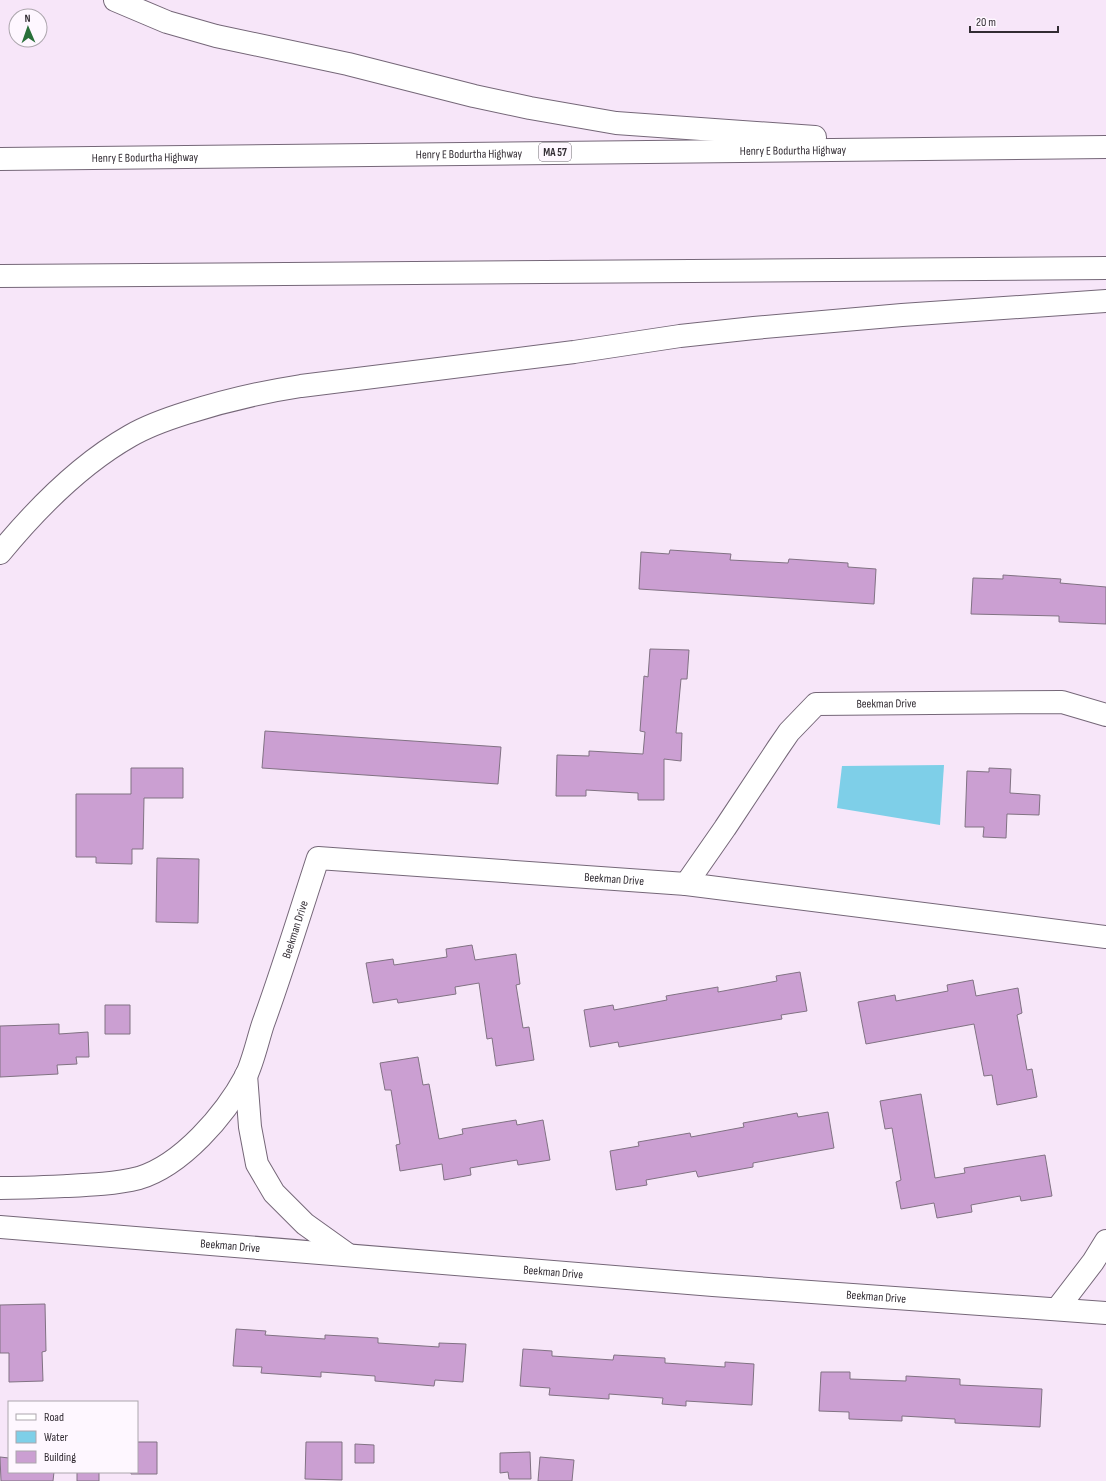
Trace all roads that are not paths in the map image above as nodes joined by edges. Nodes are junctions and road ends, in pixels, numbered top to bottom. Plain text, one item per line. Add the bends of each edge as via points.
1 (116, 0) edge
2 (1106, 147) edge
3 (1026, 148) junction
4 (2, 159) edge
5 (1106, 268) edge
6 (3, 276) edge
7 (1106, 301) edge
8 (0, 553) edge
9 (1106, 715) edge
10 (686, 884) junction
11 (1106, 937) edge
12 (246, 1075) junction
13 (0, 1188) edge
14 (0, 1227) edge
15 (1106, 1241) edge
16 (347, 1254) junction
17 (1057, 1309) junction
18 (1106, 1313) edge

1 - 3 main road via 167,22 216,36 348,64 474,96 588,119 903,143
2 - 3 main road, Henry E Bodurtha Highway / MA 57
3 - 4 main road, Henry E Bodurtha Highway / MA 57
5 - 6 main road
7 - 8 main road via 910,314 680,336 260,393 166,419 110,447 53,494
9 - 10 main road, Beekman Drive via 1062,702 816,704 789,732
10 - 11 main road, Beekman Drive
10 - 12 main road, Beekman Drive via 318,858
12 - 13 main road, Beekman Drive via 206,1132 176,1158 149,1174 118,1182
12 - 16 main road via 250,1128 257,1164 274,1193 305,1224
14 - 16 main road, Beekman Drive
15 - 17 main road
16 - 17 main road, Beekman Drive via 713,1285
17 - 18 main road, Beekman Drive

